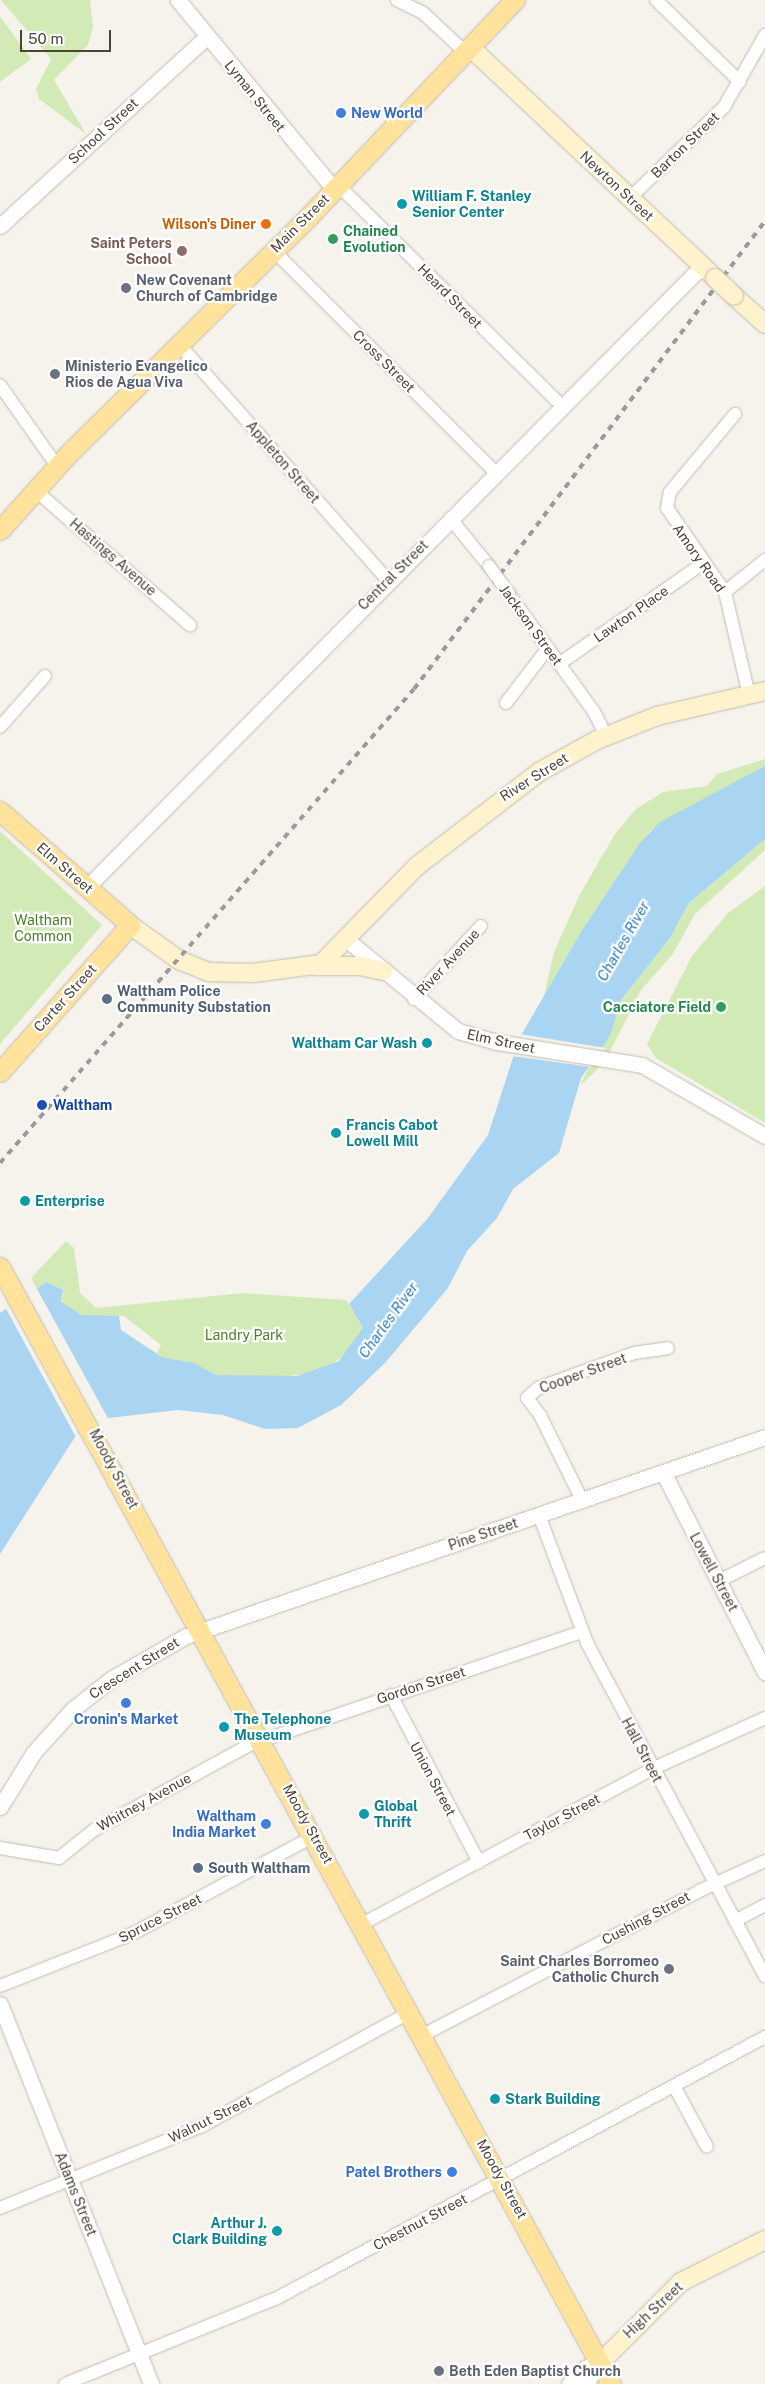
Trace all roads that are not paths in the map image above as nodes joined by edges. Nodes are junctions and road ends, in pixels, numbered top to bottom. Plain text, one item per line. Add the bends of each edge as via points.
1 (396, 0) edge
2 (514, 0) edge
3 (656, 0) edge
4 (183, 2) edge
5 (765, 35) edge
6 (207, 36) junction
7 (467, 50) junction
8 (740, 82) junction
9 (336, 187) junction
10 (630, 198) junction
11 (0, 226) edge
12 (273, 250) junction
13 (702, 266) junction
14 (765, 324) edge
15 (178, 343) junction
16 (0, 387) edge
17 (562, 406) junction
18 (736, 414) dead end
19 (56, 466) junction
20 (495, 472) junction
21 (36, 490) junction
22 (450, 518) junction
23 (0, 530) edge
24 (765, 560) edge
25 (703, 563) junction
26 (388, 580) junction
27 (725, 592) junction
28 (190, 625) dead end
29 (548, 648) junction
30 (559, 664) junction
31 (45, 676) dead end
32 (757, 693) edge
33 (506, 703) dead end
34 (0, 726) edge
35 (606, 736) junction
36 (0, 811) edge
37 (87, 887) junction
38 (130, 925) junction
39 (481, 926) dead end
40 (347, 940) junction
41 (311, 966) junction
42 (383, 971) junction
43 (414, 999) junction
44 (0, 1072) edge
45 (765, 1136) edge
46 (0, 1267) edge
47 (668, 1348) dead end
48 (765, 1437) edge
49 (663, 1472) junction
50 (582, 1500) junction
51 (539, 1514) junction
52 (765, 1558) edge
53 (719, 1581) junction
54 (201, 1630) junction
55 (581, 1632) junction
56 (765, 1672) edge
57 (391, 1695) junction
58 (765, 1718) edge
59 (262, 1740) junction
60 (652, 1769) junction
61 (0, 1807) edge
62 (314, 1836) junction
63 (0, 1848) edge
64 (765, 1861) edge
65 (479, 1862) junction
66 (714, 1884) junction
67 (765, 1906) edge
68 (734, 1921) junction
69 (362, 1924) junction
70 (765, 1976) edge
71 (0, 1986) edge
72 (0, 2004) edge
73 (410, 2012) junction
74 (423, 2035) junction
75 (765, 2037) edge
76 (674, 2086) junction
77 (707, 2146) dead end
78 (502, 2179) junction
79 (70, 2180) junction
80 (0, 2208) edge
81 (765, 2240) edge
82 (139, 2354) junction
83 (601, 2362) junction
84 (65, 2384) edge
85 (151, 2384) edge
86 (569, 2384) edge
87 (585, 2384) edge
88 (611, 2384) edge

1 - 7 street via 422,12
2 - 7 main road, Main Street
3 - 8 street
4 - 6 street, Lyman Street
5 - 8 street, Barton Street
6 - 9 street, Lyman Street
6 - 11 street, School Street
7 - 9 main road, Main Street
7 - 10 main road, Newton Street
8 - 10 street, Barton Street via 704,130
9 - 12 main road, Main Street
9 - 17 street, Heard Street
10 - 13 main road, Newton Street
12 - 15 main road, Main Street
12 - 20 street, Cross Street
13 - 14 main road, Newton Street, bridge
13 - 17 street, Central Street
15 - 19 main road, Main Street
15 - 26 street, Appleton Street
16 - 19 street
17 - 20 street, Central Street
18 - 25 street, Amory Road via 670,492 667,503 676,527
19 - 21 main road, Main Street
20 - 22 street, Central Street
21 - 23 main road, Main Street
21 - 28 street, Hastings Avenue
22 - 26 street, Central Street
22 - 29 street, Jackson Street, bridge
24 - 27 street
25 - 27 street, Amory Road
25 - 30 street, Lawton Place
26 - 37 street, Central Street
27 - 32 street, Amory Road
29 - 30 street, Jackson Street
29 - 33 street
30 - 35 street, Jackson Street
31 - 34 street
32 - 35 main road, River Street via 678,709
35 - 40 main road, River Street via 530,777 478,814 396,885
36 - 37 main road, Elm Street
37 - 38 main road, Elm Street
38 - 41 main road, Elm Street via 194,967 260,973
38 - 44 main road, Carter Street
39 - 43 street, River Avenue
40 - 41 main road, Elm Street via 327,960
40 - 42 street, Elm Street
41 - 42 main road via 360,966
42 - 43 street, Elm Street
43 - 45 street, Elm Street via 453,1029 497,1042 626,1062 658,1072
46 - 54 main road, Moody Street via 20,1296
47 - 50 street, Cooper Street via 625,1357 542,1386 527,1398 540,1415
48 - 49 street, Pine Street
49 - 50 street, Pine Street
49 - 53 street, Lowell Street
50 - 51 street, Pine Street
51 - 54 street, Pine Street
51 - 55 street, Hall Street
52 - 53 street
53 - 56 street, Lowell Street
54 - 59 main road, Moody Street
54 - 61 street, Crescent Street via 126,1670 73,1709 28,1759
55 - 57 street, Gordon Street
55 - 60 street, Hall Street
57 - 59 street, Gordon Street
57 - 65 street, Union Street
58 - 60 street, Taylor Street
59 - 62 main road, Moody Street
59 - 63 street, Whitney Avenue via 89,1833 59,1858
60 - 65 street, Taylor Street
60 - 66 street, Hall Street
62 - 69 main road, Moody Street
62 - 71 street, Spruce Street via 132,1934
64 - 66 street, Cushing Street
65 - 69 street, Taylor Street
66 - 68 street, Hall Street
66 - 74 street, Cushing Street
67 - 68 street
68 - 70 street, Hall Street
69 - 73 main road, Moody Street
72 - 79 street, Adams Street
73 - 74 main road, Moody Street
73 - 79 street, Walnut Street via 202,2126
74 - 78 main road, Moody Street
75 - 76 street, Chestnut Street
76 - 77 street
76 - 78 street, Chestnut Street
78 - 82 street, Chestnut Street via 269,2302
78 - 83 main road, Moody Street
79 - 80 street, Walnut Street
79 - 82 street, Adams Street
81 - 83 main road, High Street via 680,2282
82 - 84 street, Chestnut Street
82 - 85 street, Adams Street
83 - 86 street via 585,2368
83 - 87 street
83 - 88 main road, Moody Street

